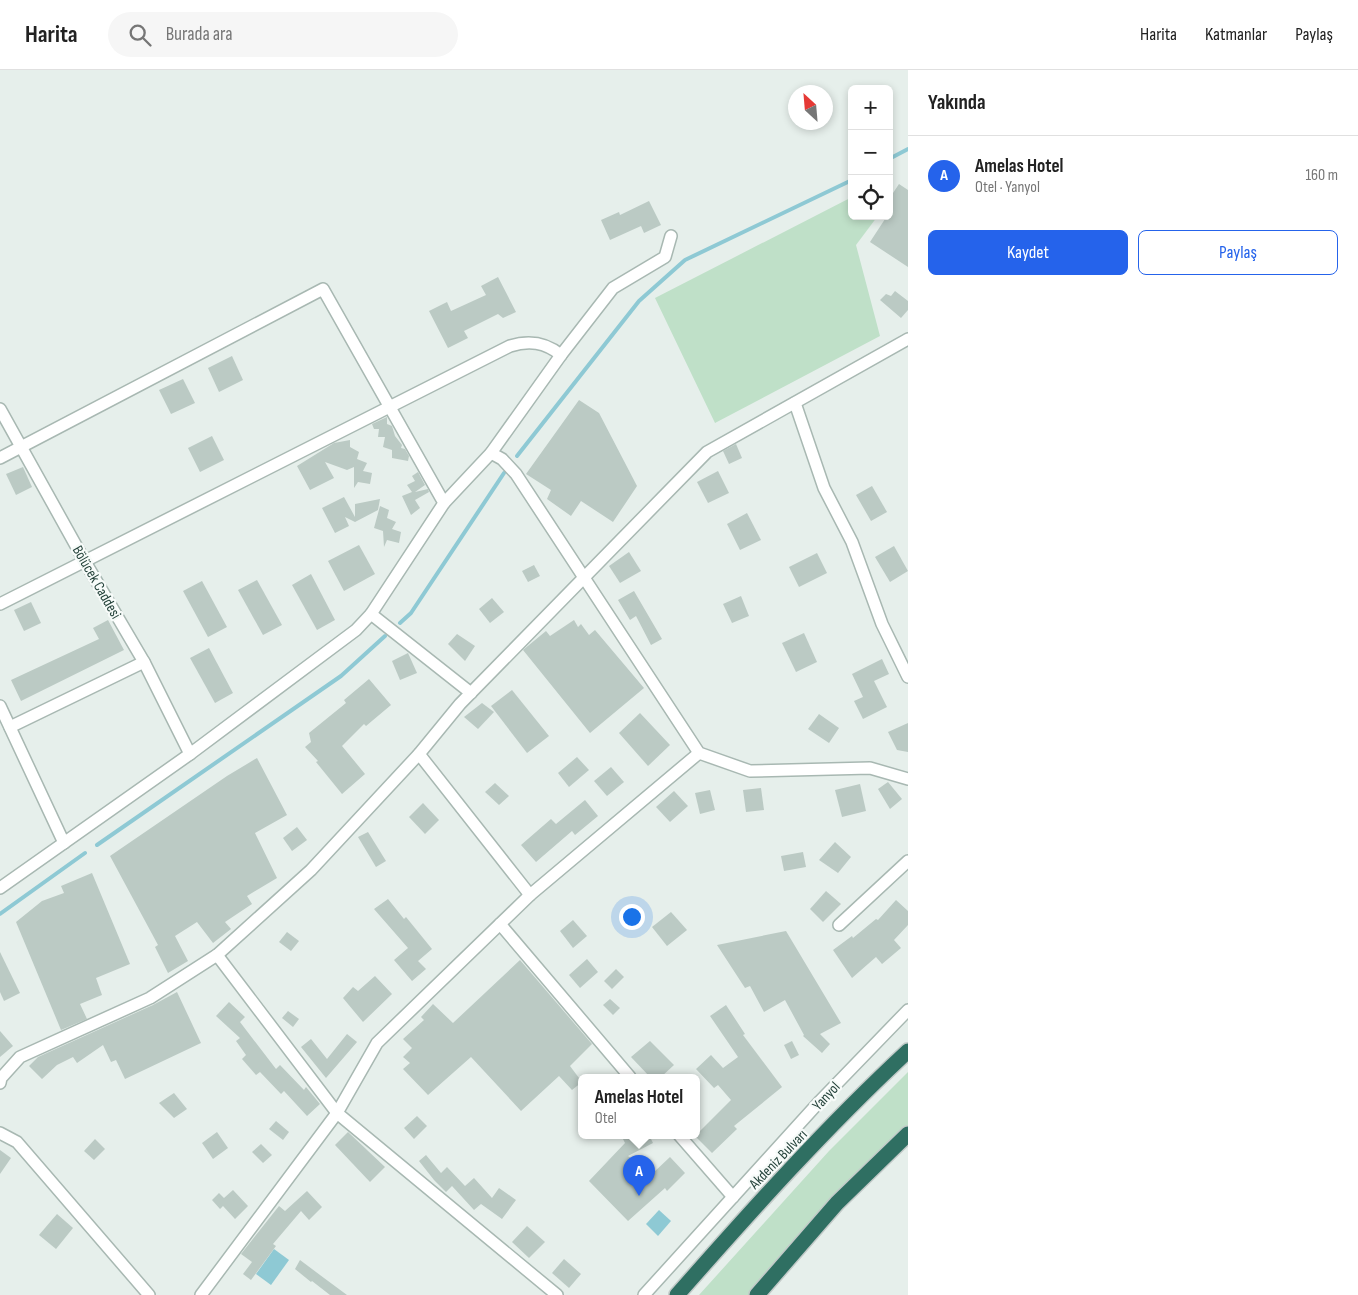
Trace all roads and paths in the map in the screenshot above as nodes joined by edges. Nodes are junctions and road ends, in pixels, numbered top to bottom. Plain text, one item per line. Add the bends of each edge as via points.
1 (672, 236) dead end
2 (908, 339) edge
3 (561, 354) junction
4 (795, 403) junction
5 (389, 406) junction
6 (1, 410) edge
7 (21, 447) junction
8 (490, 453) junction
9 (0, 458) edge
10 (444, 503) junction
11 (84, 560) junction
12 (585, 578) junction
13 (0, 604) edge
14 (371, 614) junction
15 (144, 662) junction
16 (908, 677) edge
17 (471, 693) junction
18 (0, 706) edge
19 (10, 727) junction
20 (699, 752) junction
21 (190, 754) junction
22 (419, 754) junction
23 (908, 779) edge
24 (64, 843) junction
25 (908, 860) edge
26 (0, 888) edge
27 (530, 894) junction
28 (500, 924) junction
29 (839, 925) dead end
30 (216, 955) junction
31 (908, 1010) edge
32 (908, 1050) edge
33 (627, 1074) edge
34 (0, 1084) edge
35 (337, 1113) junction
36 (0, 1133) edge
37 (908, 1134) edge
38 (682, 1139) edge
39 (733, 1197) junction
40 (149, 1295) edge
41 (201, 1295) edge
42 (557, 1295) edge
43 (644, 1295) edge
44 (677, 1295) edge
45 (757, 1295) edge

1 - 3 street via 665,257 613,288
2 - 4 street
3 - 5 street via 541,344 517,343
3 - 8 street
4 - 12 street via 707,452
4 - 16 street via 824,488 852,542 882,624
5 - 7 street via 323,289
5 - 10 street
5 - 11 street
6 - 7 street, Bölücek Caddesi
7 - 9 street
7 - 11 street, Bölücek Caddesi
8 - 10 street
8 - 12 street via 502,459 516,474
10 - 14 street
11 - 13 street
11 - 15 street, Bölücek Caddesi
12 - 17 street
12 - 20 street
14 - 17 street
14 - 21 street via 340,642
15 - 19 street
15 - 21 street, Bölücek Caddesi
17 - 22 street
18 - 19 street
19 - 24 street
20 - 23 street via 750,771 870,768
20 - 27 street
21 - 24 street
22 - 27 street
22 - 30 street via 310,870
24 - 26 street
25 - 29 street
27 - 28 street
28 - 33 street
28 - 35 street via 377,1043
30 - 34 street via 150,998 20,1057 1,1078
30 - 35 street
31 - 39 street, Yanyol
32 - 44 highway, Akdeniz Bulvarı via 737,1227
35 - 41 street
35 - 42 street
36 - 40 street via 17,1142
37 - 45 highway via 837,1203
38 - 39 street
39 - 43 street, Yanyol

